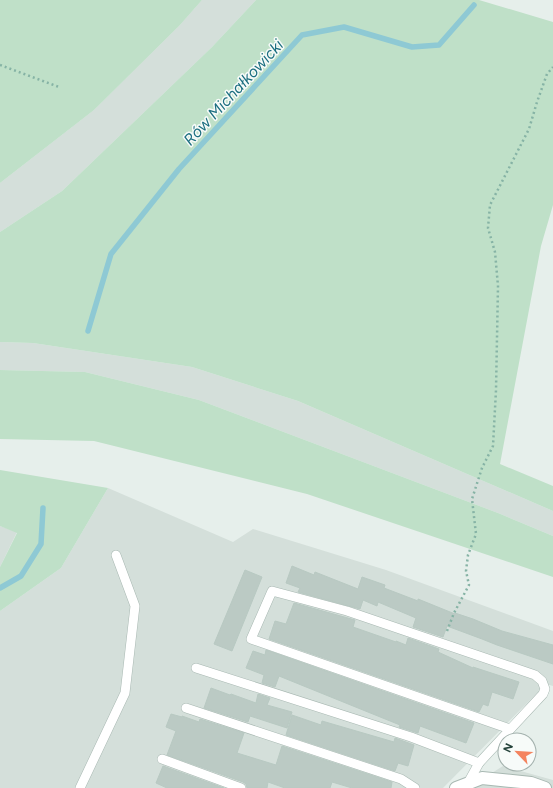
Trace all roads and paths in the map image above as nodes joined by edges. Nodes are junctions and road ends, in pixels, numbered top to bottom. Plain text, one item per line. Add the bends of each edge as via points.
1 (0, 65) edge
2 (553, 67) edge
3 (59, 86) dead end
4 (116, 555) dead end
5 (442, 643) junction
6 (196, 668) dead end
7 (186, 708) dead end
8 (510, 729) junction
9 (162, 758) dead end
10 (479, 763) junction
11 (468, 783) junction
12 (80, 788) edge
13 (241, 788) edge
14 (415, 788) edge
15 (456, 788) edge
16 (545, 788) edge

1 - 3 path
2 - 5 path via 547,74 528,129 490,205 488,228 495,252 498,286 492,446 472,499 476,534 468,555 466,571 469,585
4 - 12 lane via 135,606 125,693
5 - 8 lane via 536,675 542,681 545,689 543,694
5 - 8 lane via 347,611 272,591 251,639
6 - 10 lane via 411,737
7 - 14 lane via 400,779
8 - 10 lane
9 - 13 lane
10 - 11 lane
11 - 15 street
11 - 16 street via 482,778

